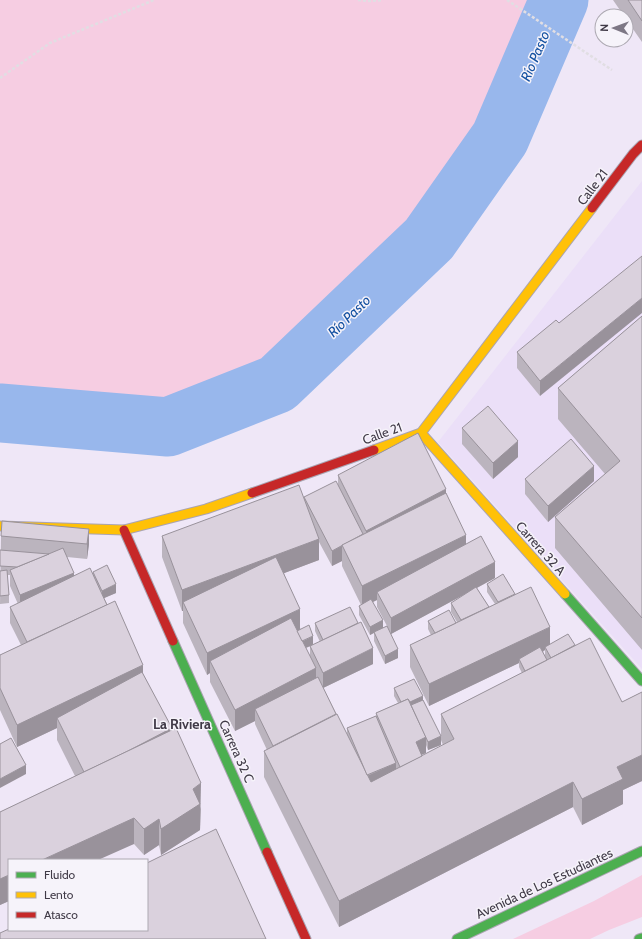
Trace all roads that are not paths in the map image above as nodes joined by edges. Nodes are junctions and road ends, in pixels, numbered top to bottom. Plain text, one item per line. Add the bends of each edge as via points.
1 (642, 145) edge
2 (421, 433) junction
3 (0, 526) edge
4 (124, 530) junction
5 (642, 681) edge
6 (642, 851) edge
7 (642, 938) edge
8 (306, 939) edge
9 (457, 939) edge
10 (639, 939) edge

1 - 2 street, Calle 21
2 - 4 street, Calle 21 via 206,508
2 - 5 street, Carrera 32 A
3 - 4 street, Calle 21
4 - 8 street, Carrera 32 C
6 - 9 street, Avenida de Los Estudiantes
7 - 10 street

